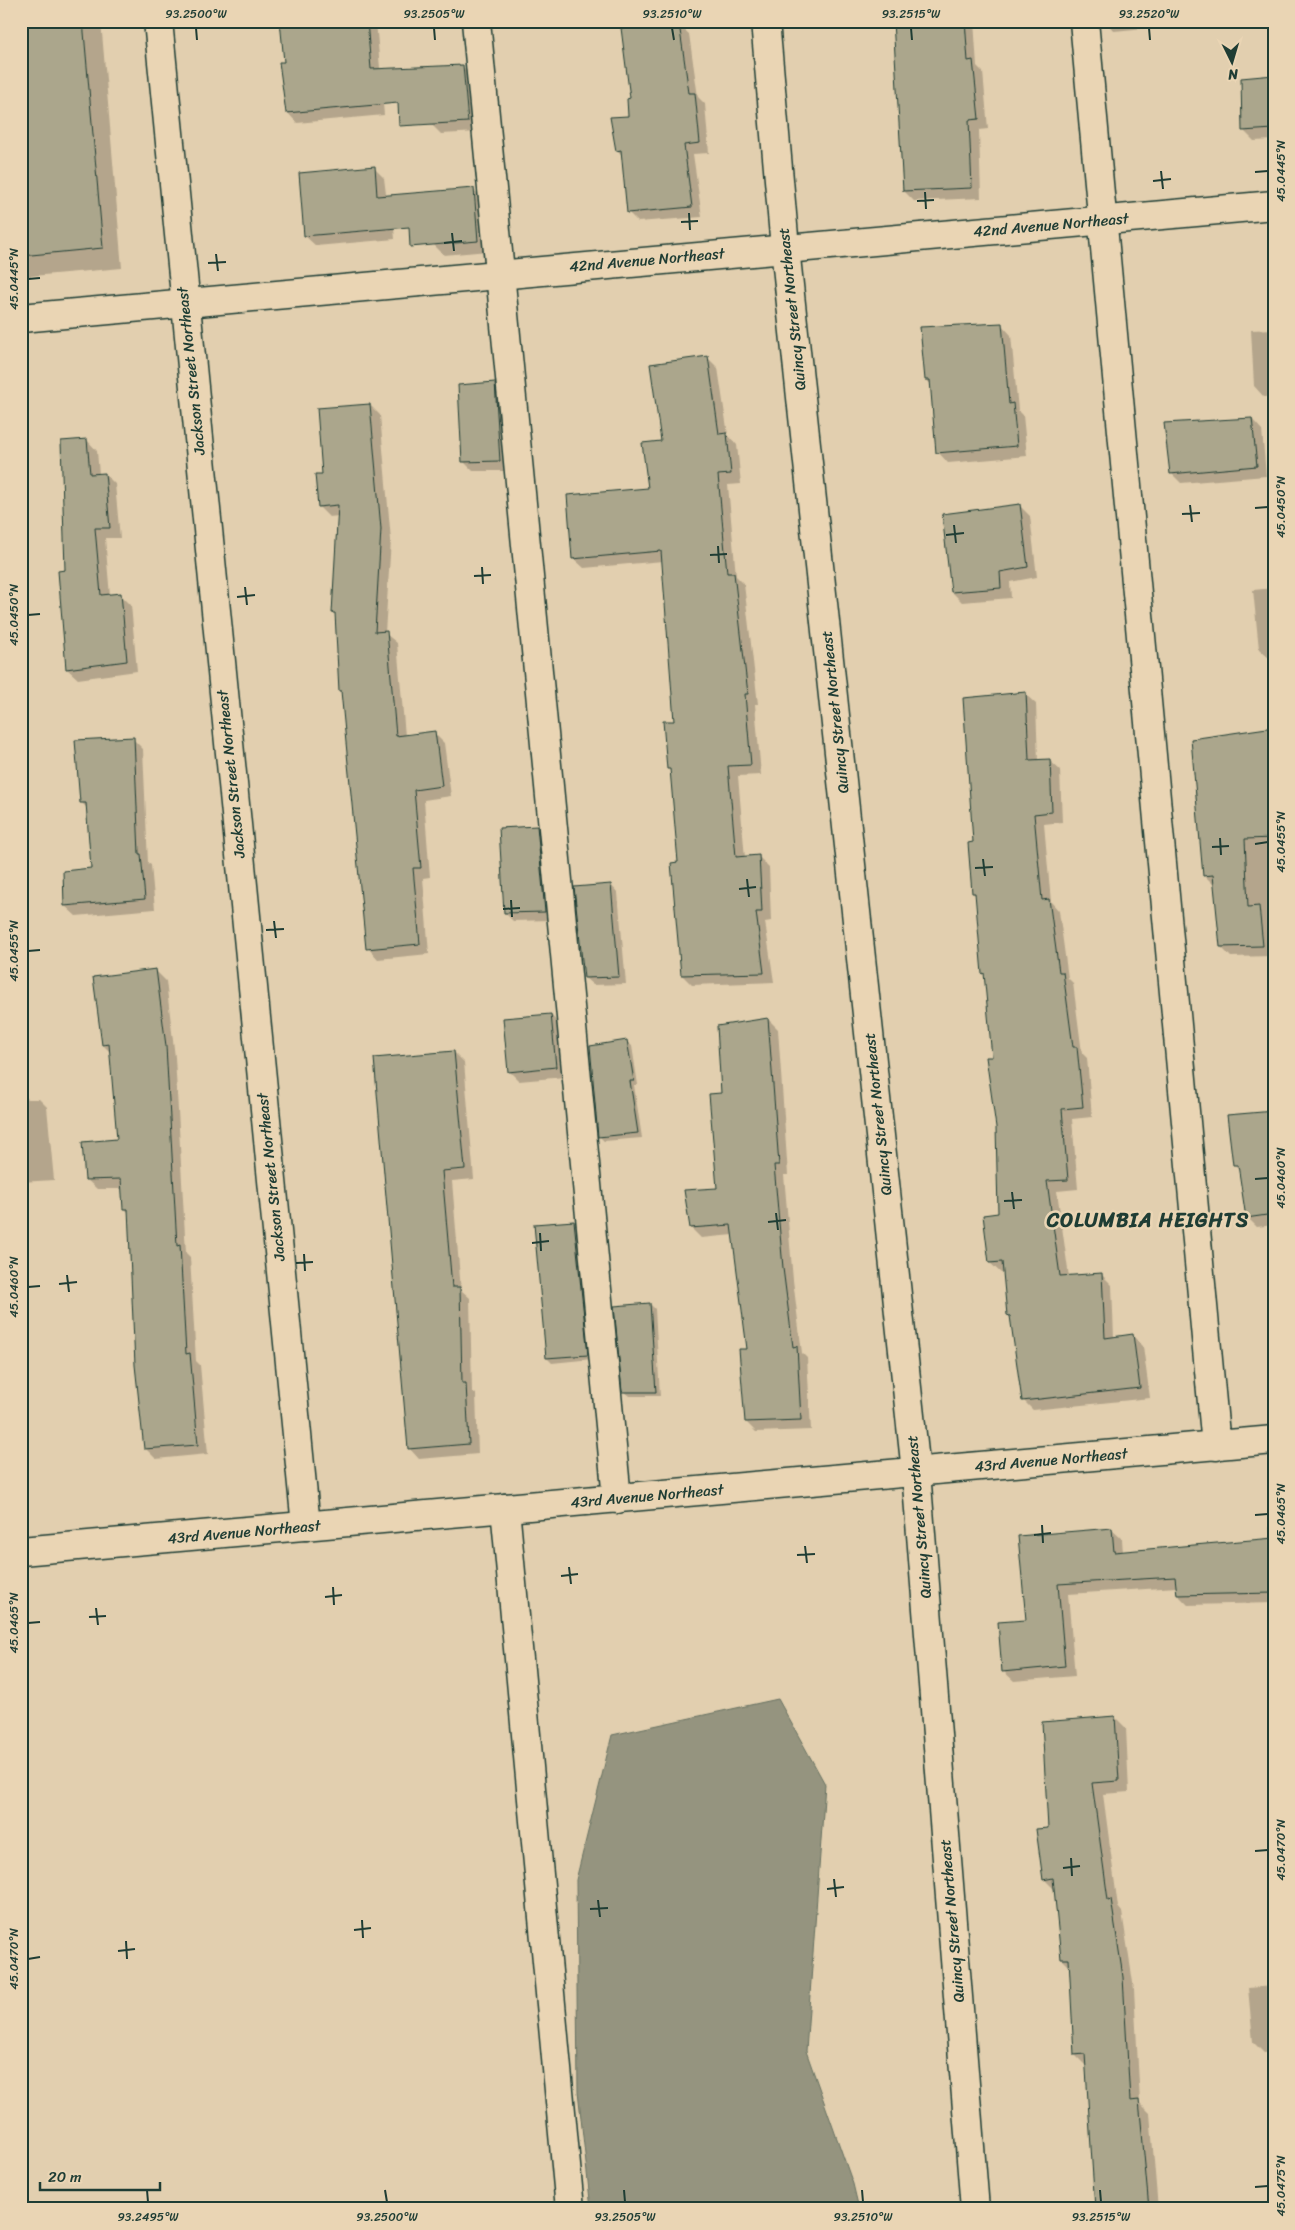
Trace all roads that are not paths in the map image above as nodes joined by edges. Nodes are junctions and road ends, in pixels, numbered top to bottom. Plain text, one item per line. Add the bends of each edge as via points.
1 (158, 21) edge
2 (476, 21) edge
3 (765, 21) edge
4 (1084, 21) edge
5 (1274, 205) edge
6 (1104, 220) junction
7 (785, 248) junction
8 (500, 274) junction
9 (185, 304) junction
10 (21, 318) edge
11 (1274, 1440) edge
12 (1216, 1446) junction
13 (916, 1472) junction
14 (617, 1498) junction
15 (505, 1508) junction
16 (306, 1526) junction
17 (21, 1551) edge
18 (570, 2209) edge
19 (975, 2209) edge

1 - 9 street, Jackson Street Northeast
2 - 8 street
3 - 7 street, Quincy Street Northeast
4 - 6 street
5 - 6 street, 42nd Avenue Northeast
6 - 7 street, 42nd Avenue Northeast
6 - 12 street
7 - 8 street, 42nd Avenue Northeast
7 - 13 street, Quincy Street Northeast
8 - 9 street, 42nd Avenue Northeast
8 - 14 street
9 - 10 street, 42nd Avenue Northeast
9 - 16 street, Jackson Street Northeast
11 - 12 street, 43rd Avenue Northeast
12 - 13 street, 43rd Avenue Northeast
13 - 14 street, 43rd Avenue Northeast
13 - 19 street, Quincy Street Northeast
14 - 15 street, 43rd Avenue Northeast
15 - 16 street, 43rd Avenue Northeast
15 - 18 street
16 - 17 street, 43rd Avenue Northeast

